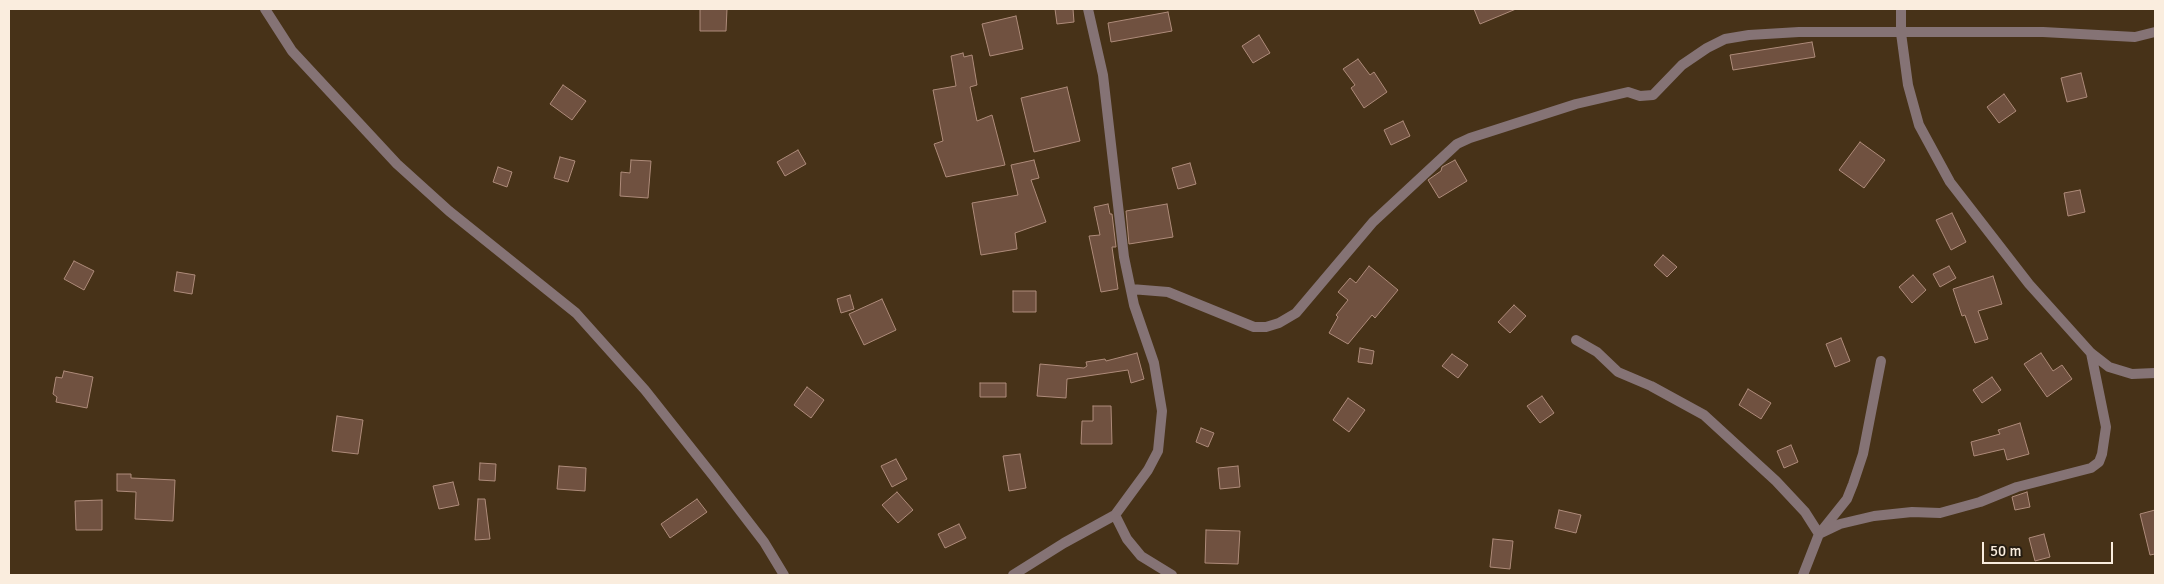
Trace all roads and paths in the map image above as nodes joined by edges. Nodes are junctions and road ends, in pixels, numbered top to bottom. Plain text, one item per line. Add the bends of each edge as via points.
1 (265, 9) edge
2 (1088, 9) edge
3 (1901, 9) edge
4 (2155, 32) edge
5 (1901, 33) junction
6 (1131, 289) junction
7 (1576, 340) dead end
8 (2091, 353) junction
9 (1881, 361) dead end
10 (2155, 373) edge
11 (1115, 514) junction
12 (1819, 534) junction
13 (784, 575) edge
14 (1013, 575) edge
15 (1172, 575) edge
16 (1803, 575) edge

1 - 13 street via 292,51 397,164 449,211 576,313 645,390 764,542
2 - 6 street via 1103,75 1124,257
3 - 5 street
4 - 5 street via 2135,37 2043,32
5 - 6 street via 1799,32 1726,39 1682,66 1653,95 1640,96 1628,92 1576,104 1457,144 1373,222 1296,313 1266,328 1254,327 1168,292
5 - 8 street via 1908,85 1919,125 1950,182 2029,284
6 - 11 street via 1154,363 1162,411 1158,451
7 - 12 street via 1597,352 1618,372 1704,415 1794,500
8 - 10 street via 2109,368 2132,374
8 - 12 street via 2106,427 2102,454 2099,462 2091,468 2017,487 1940,513 1874,516 1840,524
9 - 12 street via 1864,454 1846,500
11 - 14 street
11 - 15 street via 1140,556
12 - 16 street

